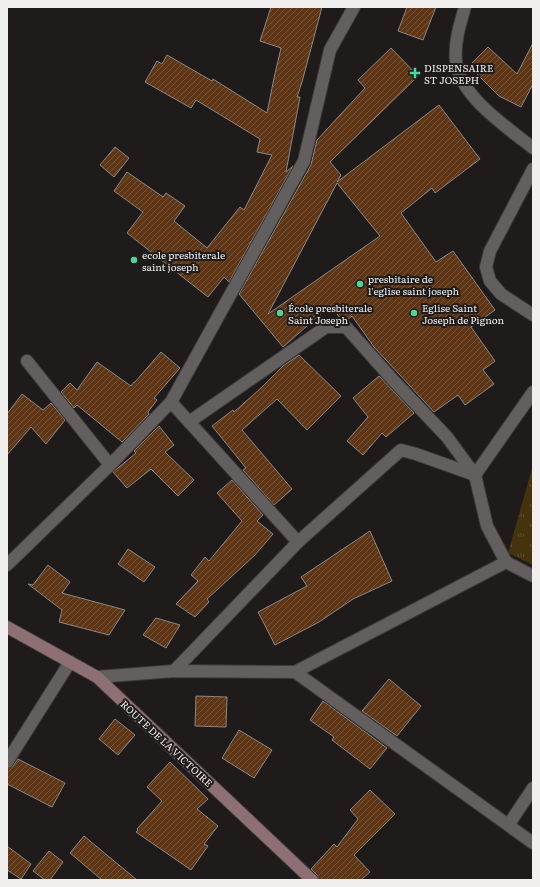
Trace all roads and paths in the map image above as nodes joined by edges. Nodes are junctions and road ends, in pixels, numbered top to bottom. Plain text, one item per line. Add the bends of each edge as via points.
1 (354, 7) edge
2 (465, 7) edge
3 (533, 148) edge
4 (533, 169) edge
5 (533, 315) edge
6 (27, 361) dead end
7 (533, 392) edge
8 (171, 402) junction
9 (189, 422) junction
10 (110, 465) junction
11 (475, 475) junction
12 (298, 542) junction
13 (506, 562) junction
14 (7, 565) edge
15 (533, 576) edge
16 (7, 628) edge
17 (70, 662) junction
18 (174, 671) junction
19 (294, 672) junction
20 (97, 677) junction
21 (7, 762) edge
22 (533, 788) edge
23 (509, 824) junction
24 (533, 843) edge
25 (312, 880) edge

1 - 8 street via 330,50 304,161
2 - 3 street via 458,34 456,62 463,83 483,109
4 - 5 street via 490,251 486,266 490,281 501,294
6 - 10 street
7 - 11 street
8 - 9 street
8 - 10 street
9 - 11 street via 326,327 346,327 448,437
9 - 12 street
10 - 14 street
11 - 12 street via 400,450
11 - 13 street via 487,526
12 - 18 street
13 - 15 street
13 - 19 street
16 - 17 street, ROUTE DE LA VICTOIRE
17 - 20 street, ROUTE DE LA VICTOIRE
17 - 21 street
18 - 19 street
18 - 20 street
19 - 23 street
20 - 25 street, ROUTE DE LA VICTOIRE
22 - 23 street
23 - 24 street

